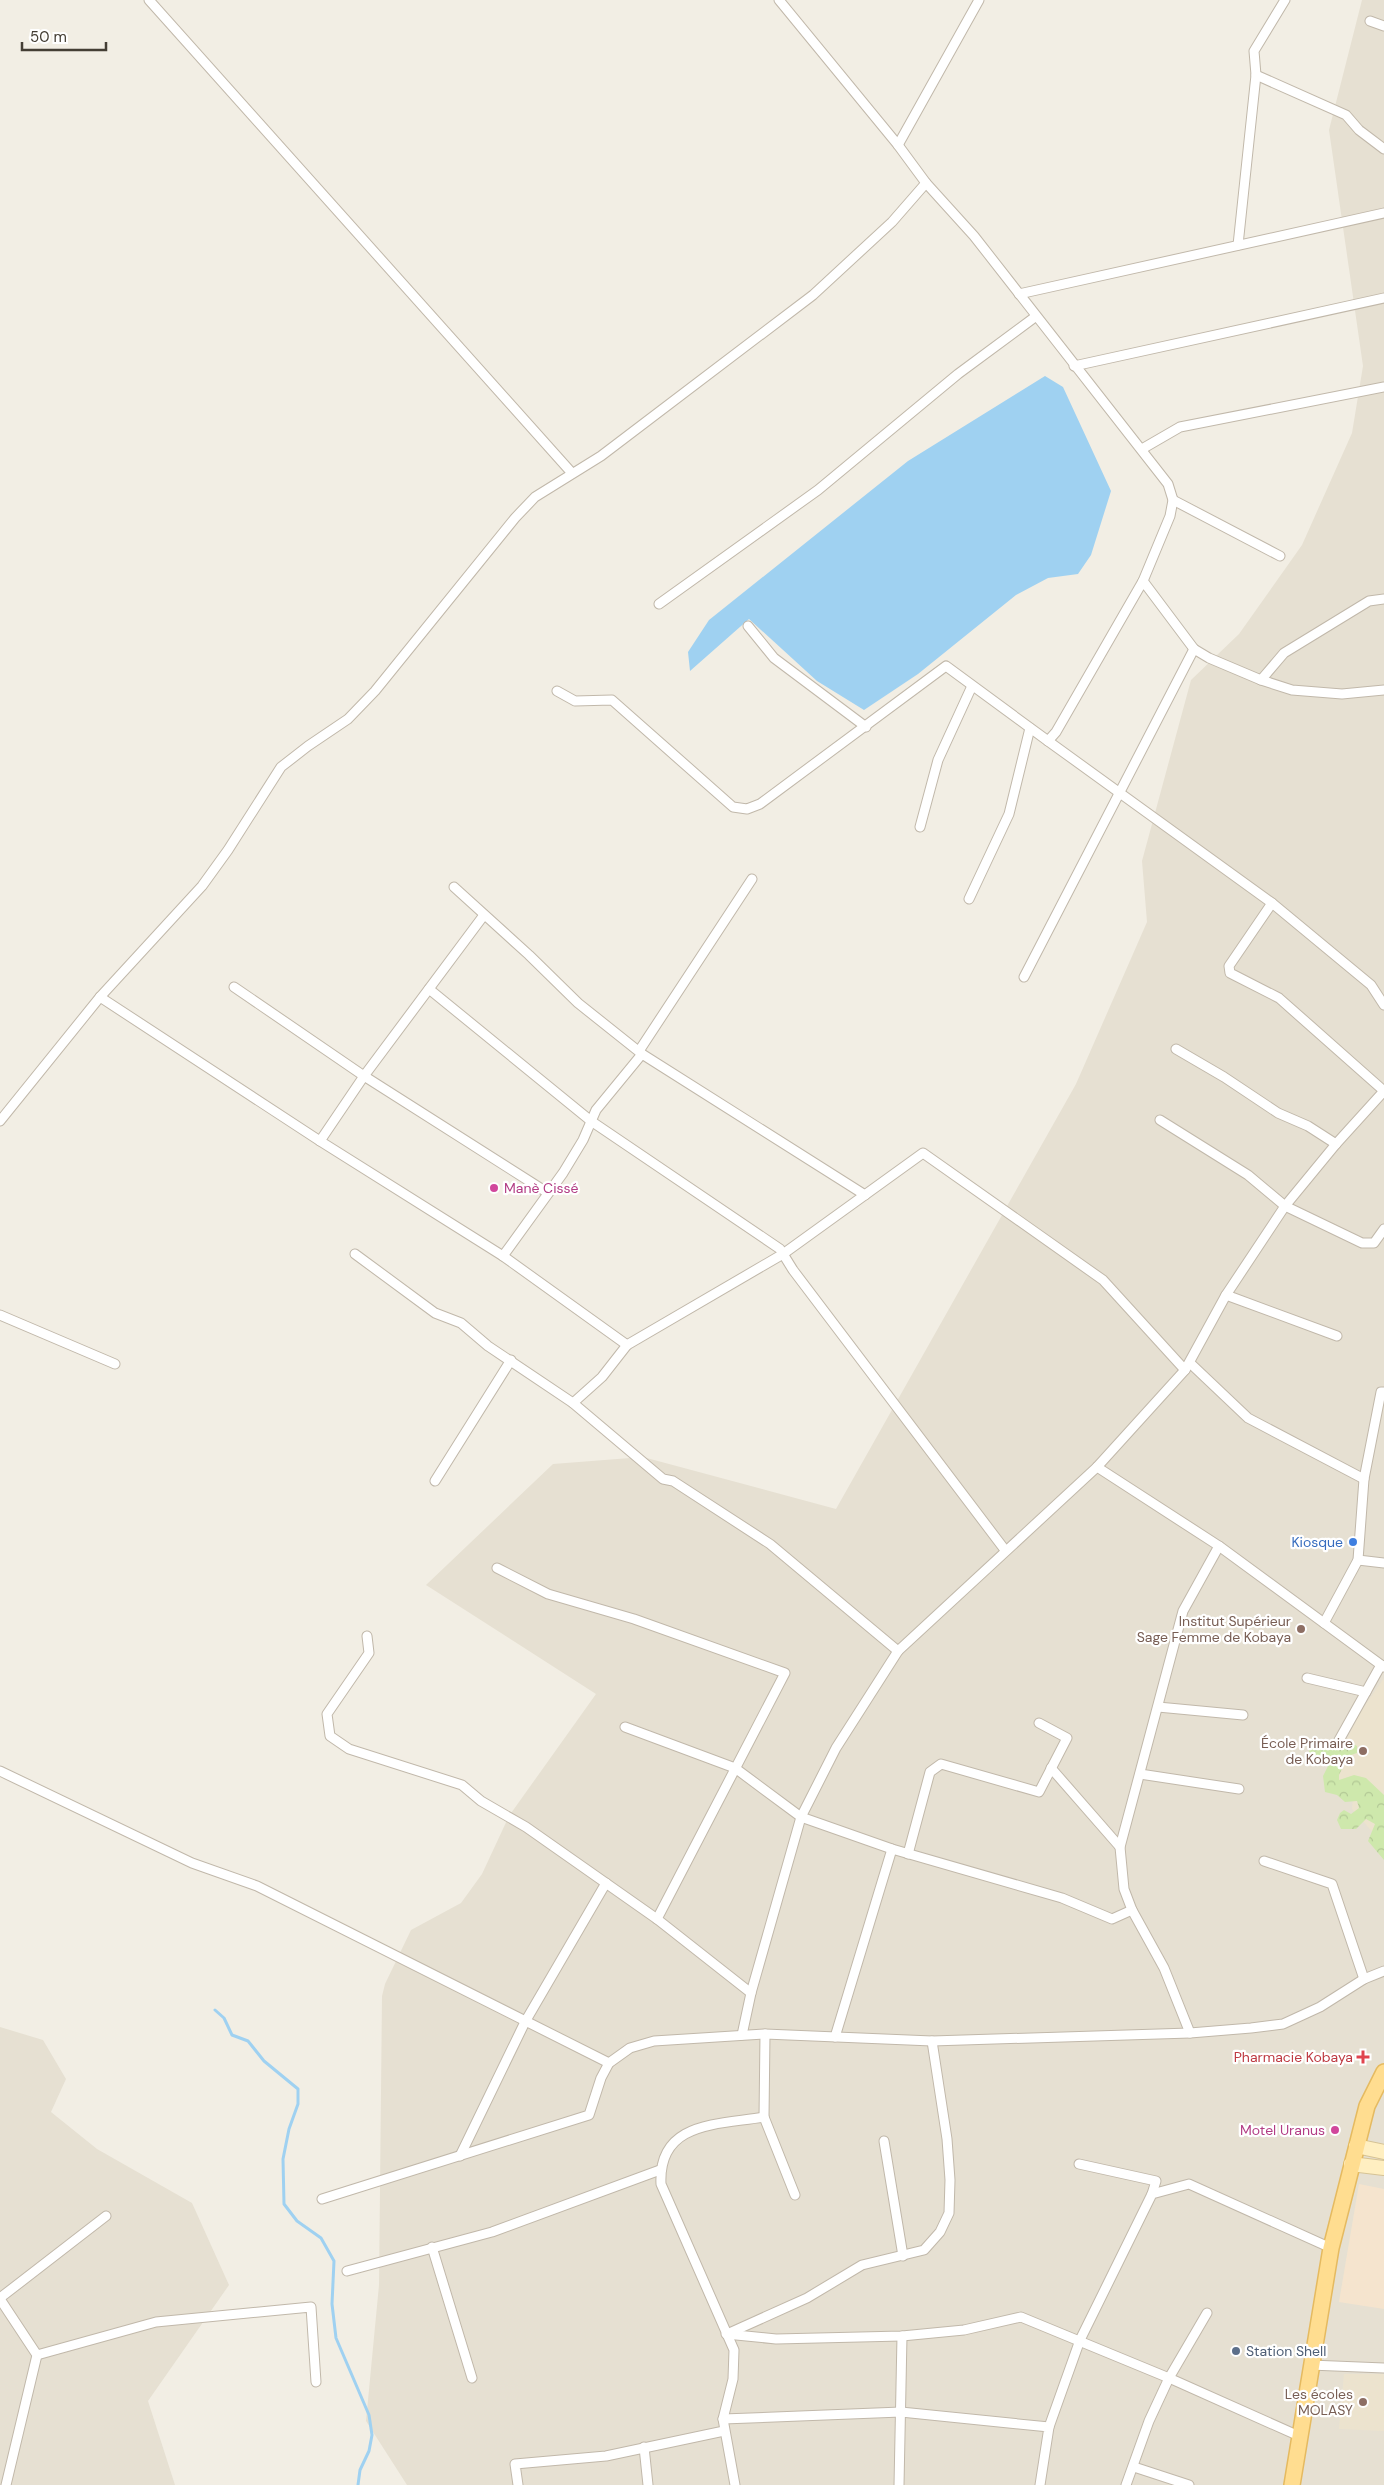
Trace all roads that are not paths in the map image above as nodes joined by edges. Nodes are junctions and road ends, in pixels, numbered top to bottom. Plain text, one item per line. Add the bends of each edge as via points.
1 (150, 0) edge
2 (779, 0) edge
3 (979, 0) edge
4 (1285, 0) edge
5 (1370, 21) dead end
6 (1384, 26) edge
7 (1256, 76) junction
8 (898, 145) junction
9 (1384, 149) edge
10 (926, 183) junction
11 (1384, 213) edge
12 (1238, 245) junction
13 (1019, 294) junction
14 (1384, 298) edge
15 (1035, 317) junction
16 (1074, 366) junction
17 (1384, 387) edge
18 (1142, 449) junction
19 (571, 472) junction
20 (1173, 500) junction
21 (1280, 556) dead end
22 (1143, 581) junction
23 (1384, 599) edge
24 (659, 604) dead end
25 (748, 626) dead end
26 (1194, 649) junction
27 (1261, 680) junction
28 (972, 686) junction
29 (1384, 690) edge
30 (557, 691) dead end
31 (866, 728) junction
32 (1030, 728) junction
33 (1048, 741) junction
34 (1118, 794) junction
35 (920, 826) dead end
36 (752, 879) dead end
37 (454, 888) dead end
38 (969, 899) dead end
39 (1272, 904) junction
40 (484, 915) junction
41 (1024, 977) dead end
42 (234, 988) dead end
43 (429, 989) junction
44 (100, 997) junction
45 (1384, 1005) edge
46 (1176, 1049) dead end
47 (641, 1052) junction
48 (364, 1076) junction
49 (1384, 1091) edge
50 (1160, 1120) dead end
51 (0, 1121) edge
52 (591, 1121) junction
53 (320, 1141) junction
54 (1336, 1144) junction
55 (548, 1193) junction
56 (865, 1195) junction
57 (1285, 1206) junction
58 (1384, 1229) edge
59 (355, 1254) dead end
60 (783, 1254) junction
61 (503, 1256) junction
62 (1226, 1294) junction
63 (0, 1315) edge
64 (1337, 1336) dead end
65 (627, 1345) junction
66 (511, 1360) junction
67 (115, 1364) dead end
68 (1187, 1367) junction
69 (1384, 1392) edge
70 (573, 1403) junction
71 (1097, 1467) junction
72 (1364, 1479) junction
73 (435, 1482) dead end
74 (1219, 1546) junction
75 (1005, 1550) junction
76 (1358, 1560) junction
77 (1384, 1563) edge
78 (497, 1568) dead end
79 (1324, 1622) junction
80 (367, 1636) dead end
81 (898, 1651) junction
82 (1383, 1666) edge
83 (1307, 1678) dead end
84 (1366, 1692) junction
85 (1158, 1707) junction
86 (1243, 1715) dead end
87 (1039, 1722) dead end
88 (625, 1727) dead end
89 (1338, 1742) dead end
90 (735, 1768) junction
91 (1051, 1768) junction
92 (0, 1771) edge
93 (1140, 1774) junction
94 (1239, 1790) dead end
95 (800, 1817) junction
96 (1120, 1847) junction
97 (892, 1849) junction
98 (908, 1854) junction
99 (1264, 1861) dead end
100 (606, 1883) junction
101 (1132, 1910) junction
102 (657, 1919) junction
103 (1384, 1972) edge
104 (1364, 1979) junction
105 (750, 1993) junction
106 (525, 2022) junction
107 (1190, 2033) junction
108 (765, 2034) junction
109 (742, 2035) junction
110 (835, 2037) junction
111 (932, 2042) junction
112 (609, 2063) junction
113 (1384, 2072) edge
114 (764, 2117) junction
115 (884, 2142) dead end
116 (1356, 2146) junction
117 (1384, 2152) edge
118 (460, 2156) junction
119 (1079, 2164) dead end
120 (1351, 2164) junction
121 (1384, 2168) edge
122 (660, 2170) junction
123 (1152, 2194) junction
124 (795, 2195) dead end
125 (322, 2199) dead end
126 (106, 2216) dead end
127 (432, 2247) junction
128 (1330, 2248) junction
129 (903, 2256) junction
130 (347, 2271) dead end
131 (0, 2299) edge
132 (1207, 2313) dead end
133 (726, 2334) junction
134 (902, 2336) junction
135 (1080, 2340) junction
136 (37, 2355) junction
137 (1310, 2365) junction
138 (1384, 2368) edge
139 (472, 2378) dead end
140 (1169, 2378) junction
141 (316, 2382) dead end
142 (901, 2412) junction
143 (723, 2419) junction
144 (1049, 2427) junction
145 (724, 2431) junction
146 (1299, 2436) junction
147 (644, 2447) junction
148 (1134, 2467) junction
149 (6, 2485) edge
150 (518, 2485) edge
151 (648, 2485) edge
152 (735, 2485) edge
153 (899, 2485) edge
154 (1040, 2485) edge
155 (1126, 2485) edge
156 (1189, 2485) edge
157 (1292, 2485) edge

1 - 19 street
2 - 8 street
3 - 8 street
4 - 7 street via 1254,51
5 - 6 street
7 - 9 street via 1346,116
7 - 12 street
8 - 10 street
10 - 13 street via 974,236
10 - 19 street via 892,222 813,295 601,456
11 - 12 street
12 - 13 street
13 - 15 street
14 - 16 street
15 - 16 street
15 - 24 street via 958,374 818,490
16 - 18 street
17 - 18 street via 1180,428
18 - 20 street via 1168,484
19 - 44 street via 535,497 515,518 348,719 281,767 202,886
20 - 21 street
20 - 22 street via 1170,516
22 - 26 street
22 - 33 street
23 - 27 street via 1369,601 1284,653
25 - 31 street via 774,658
26 - 27 street
26 - 34 street
27 - 29 street via 1292,690 1332,694
28 - 31 street via 946,666
28 - 32 street
28 - 35 street via 938,760
30 - 31 street via 575,700 612,700 733,807 747,809 760,804
32 - 33 street
32 - 38 street via 1009,814
33 - 34 street
34 - 39 street
34 - 41 street
36 - 47 street
37 - 40 street
39 - 45 street via 1371,985
39 - 49 street via 1229,966 1230,973 1278,998
40 - 43 street
40 - 47 street via 578,1003
42 - 48 street
43 - 48 street
43 - 52 street
44 - 51 street
44 - 53 street
46 - 54 street via 1224,1076 1278,1114 1308,1126
47 - 52 street
47 - 56 street
48 - 53 street
48 - 55 street
49 - 54 street
50 - 57 street via 1248,1175
52 - 55 street via 583,1140
52 - 60 street
53 - 61 street
54 - 57 street
55 - 61 street
56 - 60 street
56 - 68 street via 923,1153 1103,1280
57 - 58 street via 1362,1243 1374,1243
57 - 62 street
59 - 66 street via 435,1313 461,1323
60 - 65 street
60 - 75 street
61 - 65 street
62 - 64 street
62 - 68 street
63 - 67 street
65 - 70 street via 602,1377
66 - 70 street
66 - 73 street
68 - 71 street
68 - 72 street via 1248,1418
69 - 72 street via 1381,1392
70 - 81 street via 663,1480 673,1481 770,1544
71 - 74 street
71 - 75 street
72 - 76 street
74 - 79 street
74 - 85 street via 1183,1611
75 - 81 street
76 - 77 street
76 - 79 street
78 - 90 street via 548,1594 634,1619 785,1674
79 - 82 street
80 - 100 street via 369,1653 327,1714 330,1736 349,1749 462,1785
81 - 95 street via 836,1748
82 - 84 street
83 - 84 street
84 - 89 street
85 - 86 street
85 - 93 street
87 - 91 street via 1067,1738
88 - 90 street
90 - 95 street
90 - 102 street
91 - 96 street
91 - 98 street via 1039,1792 941,1764 930,1772
92 - 106 street via 192,1863 257,1886
93 - 94 street
93 - 96 street
95 - 97 street
95 - 105 street
96 - 101 street via 1124,1889
97 - 98 street
97 - 110 street
98 - 101 street via 1062,1898 1112,1919
99 - 104 street via 1332,1884
100 - 102 street
100 - 106 street
101 - 107 street via 1164,1968
102 - 105 street
103 - 104 street
104 - 107 street via 1283,2024
105 - 109 street
106 - 112 street
106 - 118 street
107 - 111 street
108 - 109 street
108 - 110 street
108 - 114 street
109 - 112 street via 654,2041 630,2048
110 - 111 street
111 - 129 street via 947,2139 949,2213 940,2232 924,2250
112 - 118 street via 589,2115
113 - 116 main road via 1367,2106
114 - 122 street via 688,2130 669,2145
114 - 124 street
115 - 129 street
116 - 117 main road
116 - 120 main road
118 - 125 street
119 - 123 street via 1156,2181
120 - 121 main road
120 - 128 main road
122 - 127 street via 492,2232
122 - 133 street via 661,2184
123 - 128 street via 1189,2184
123 - 135 street
126 - 131 street
127 - 130 street
127 - 139 street
128 - 137 main road
129 - 133 street via 862,2265 807,2298
131 - 136 street
132 - 140 street
133 - 134 street via 776,2339
133 - 143 street via 734,2350 733,2379
134 - 135 street via 964,2330 1021,2316
134 - 142 street
135 - 140 street
135 - 144 street
136 - 141 street via 156,2322 311,2307
136 - 149 street
137 - 138 street
137 - 146 main road
140 - 146 street
140 - 148 street via 1149,2421
142 - 143 street
142 - 144 street
142 - 153 street
143 - 145 street
144 - 154 street
145 - 147 street
145 - 152 street
146 - 157 main road
147 - 150 street via 606,2456 515,2464
147 - 151 street
148 - 155 street
148 - 156 street

